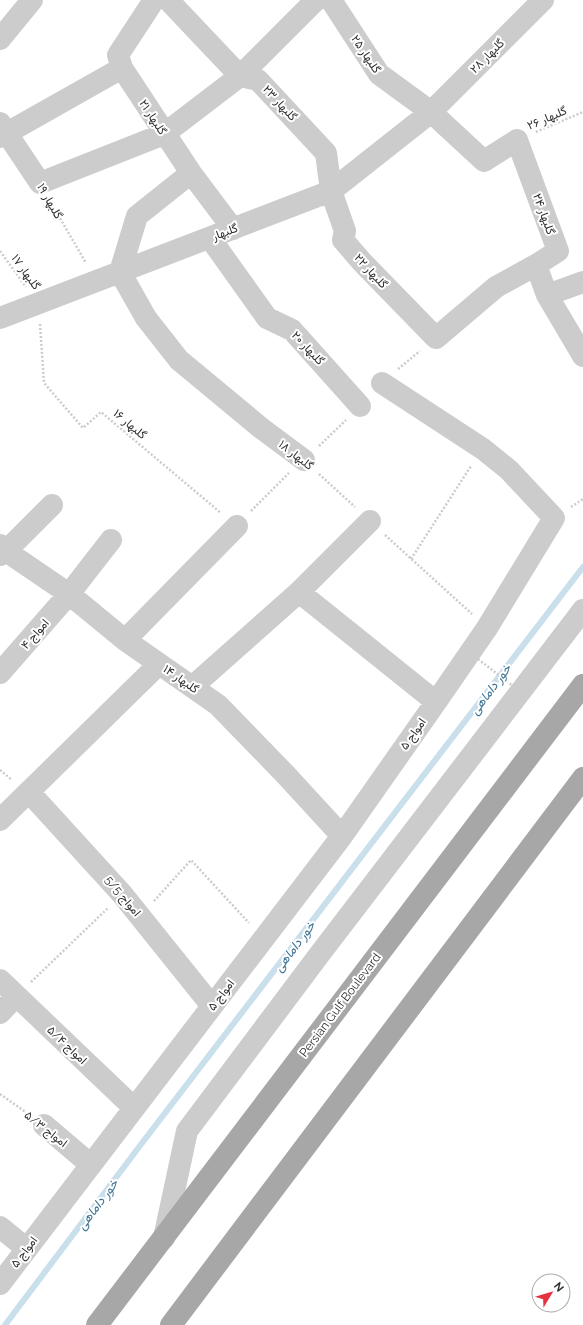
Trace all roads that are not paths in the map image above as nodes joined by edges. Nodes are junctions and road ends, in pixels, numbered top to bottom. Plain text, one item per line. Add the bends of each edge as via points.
1 (32, 0) edge
2 (154, 0) edge
3 (168, 0) edge
4 (316, 0) edge
5 (331, 0) edge
6 (543, 0) edge
7 (0, 39) edge
8 (122, 68) junction
9 (240, 76) junction
10 (431, 112) junction
11 (2, 130) edge
12 (164, 134) junction
13 (191, 172) junction
14 (331, 191) junction
15 (233, 229) junction
16 (210, 238) junction
17 (536, 265) junction
18 (120, 272) junction
19 (583, 282) edge
20 (547, 296) junction
21 (0, 318) edge
22 (436, 338) joint
23 (583, 356) edge
24 (382, 383) dead end
25 (360, 406) dead end
26 (304, 460) road end
27 (52, 505) dead end
28 (370, 521) road end
29 (237, 526) road end
30 (111, 540) dead end
31 (2, 551) edge
32 (299, 592) junction
33 (69, 594) junction
34 (583, 610) edge
35 (125, 640) junction
36 (158, 664) junction
37 (0, 673) edge
38 (583, 685) edge
39 (192, 687) junction
40 (436, 702) junction
41 (583, 778) edge
42 (29, 792) junction
43 (0, 820) edge
44 (342, 836) junction
45 (0, 980) edge
46 (16, 996) junction
47 (212, 1006) junction
48 (0, 1013) edge
49 (134, 1108) junction
50 (44, 1125) road end
51 (91, 1165) junction
52 (0, 1227) edge
53 (164, 1238) junction
54 (27, 1249) junction
55 (0, 1284) edge
56 (97, 1325) edge
57 (170, 1325) edge

1 - 7 street
2 - 8 street via 118,55
3 - 9 street
4 - 9 street
5 - 10 street, گلبهار ۲۵ via 379,74
6 - 10 street, گلبهار ۲۸
8 - 11 street
8 - 12 street, گلبهار ۲۱
9 - 12 street
9 - 14 street, گلبهار ۲۳ via 258,80 326,153
10 - 14 street, گلبهار
10 - 17 street, گلبهار ۲۴ via 484,161 517,140 558,251
11 - 12 street, گلبهار ۱۹ via 40,183
12 - 13 street, گلبهار ۲۱
13 - 15 street, گلبهار ۲۱
13 - 18 street via 136,216
14 - 15 street, گلبهار
14 - 22 street, گلبهار ۲۲ via 345,231 344,240
15 - 16 street, گلبهار
16 - 18 street, گلبهار
16 - 25 street, گلبهار ۲۰ via 267,318 292,330
17 - 20 street
17 - 22 street, گلبهار ۲۴ via 496,287
18 - 21 street, گلبهار
18 - 26 street, گلبهار ۱۸ via 146,318 179,360
19 - 20 street
20 - 23 street
24 - 40 street, امواج ۵ via 483,449 509,470 554,518 487,628
27 - 31 street
28 - 32 street
29 - 35 street
30 - 33 street, امواج ۴
31 - 33 street, گلبهار ۱۴
32 - 39 street
32 - 40 street
33 - 35 street, گلبهار ۱۴
33 - 37 street, امواج ۴
34 - 53 street via 323,948 187,1131
35 - 36 street, گلبهار ۱۴
36 - 39 street, گلبهار ۱۴
36 - 42 street
38 - 53 main road, Persian Gulf Boulevard
39 - 44 street, گلبهار ۱۴ via 218,705
40 - 44 street, امواج ۵
41 - 57 main road
42 - 43 street
42 - 47 street, امواج 5/5 via 122,894
44 - 47 street, امواج ۵
45 - 46 street, امواج ۵/۴
46 - 48 street
46 - 49 street, امواج ۵/۴
47 - 49 street, امواج ۵
49 - 51 street, امواج ۵
50 - 51 street, امواج ۵/۳
51 - 54 street, امواج ۵
52 - 54 street
53 - 56 main road, Persian Gulf Boulevard
54 - 55 street, امواج ۵

